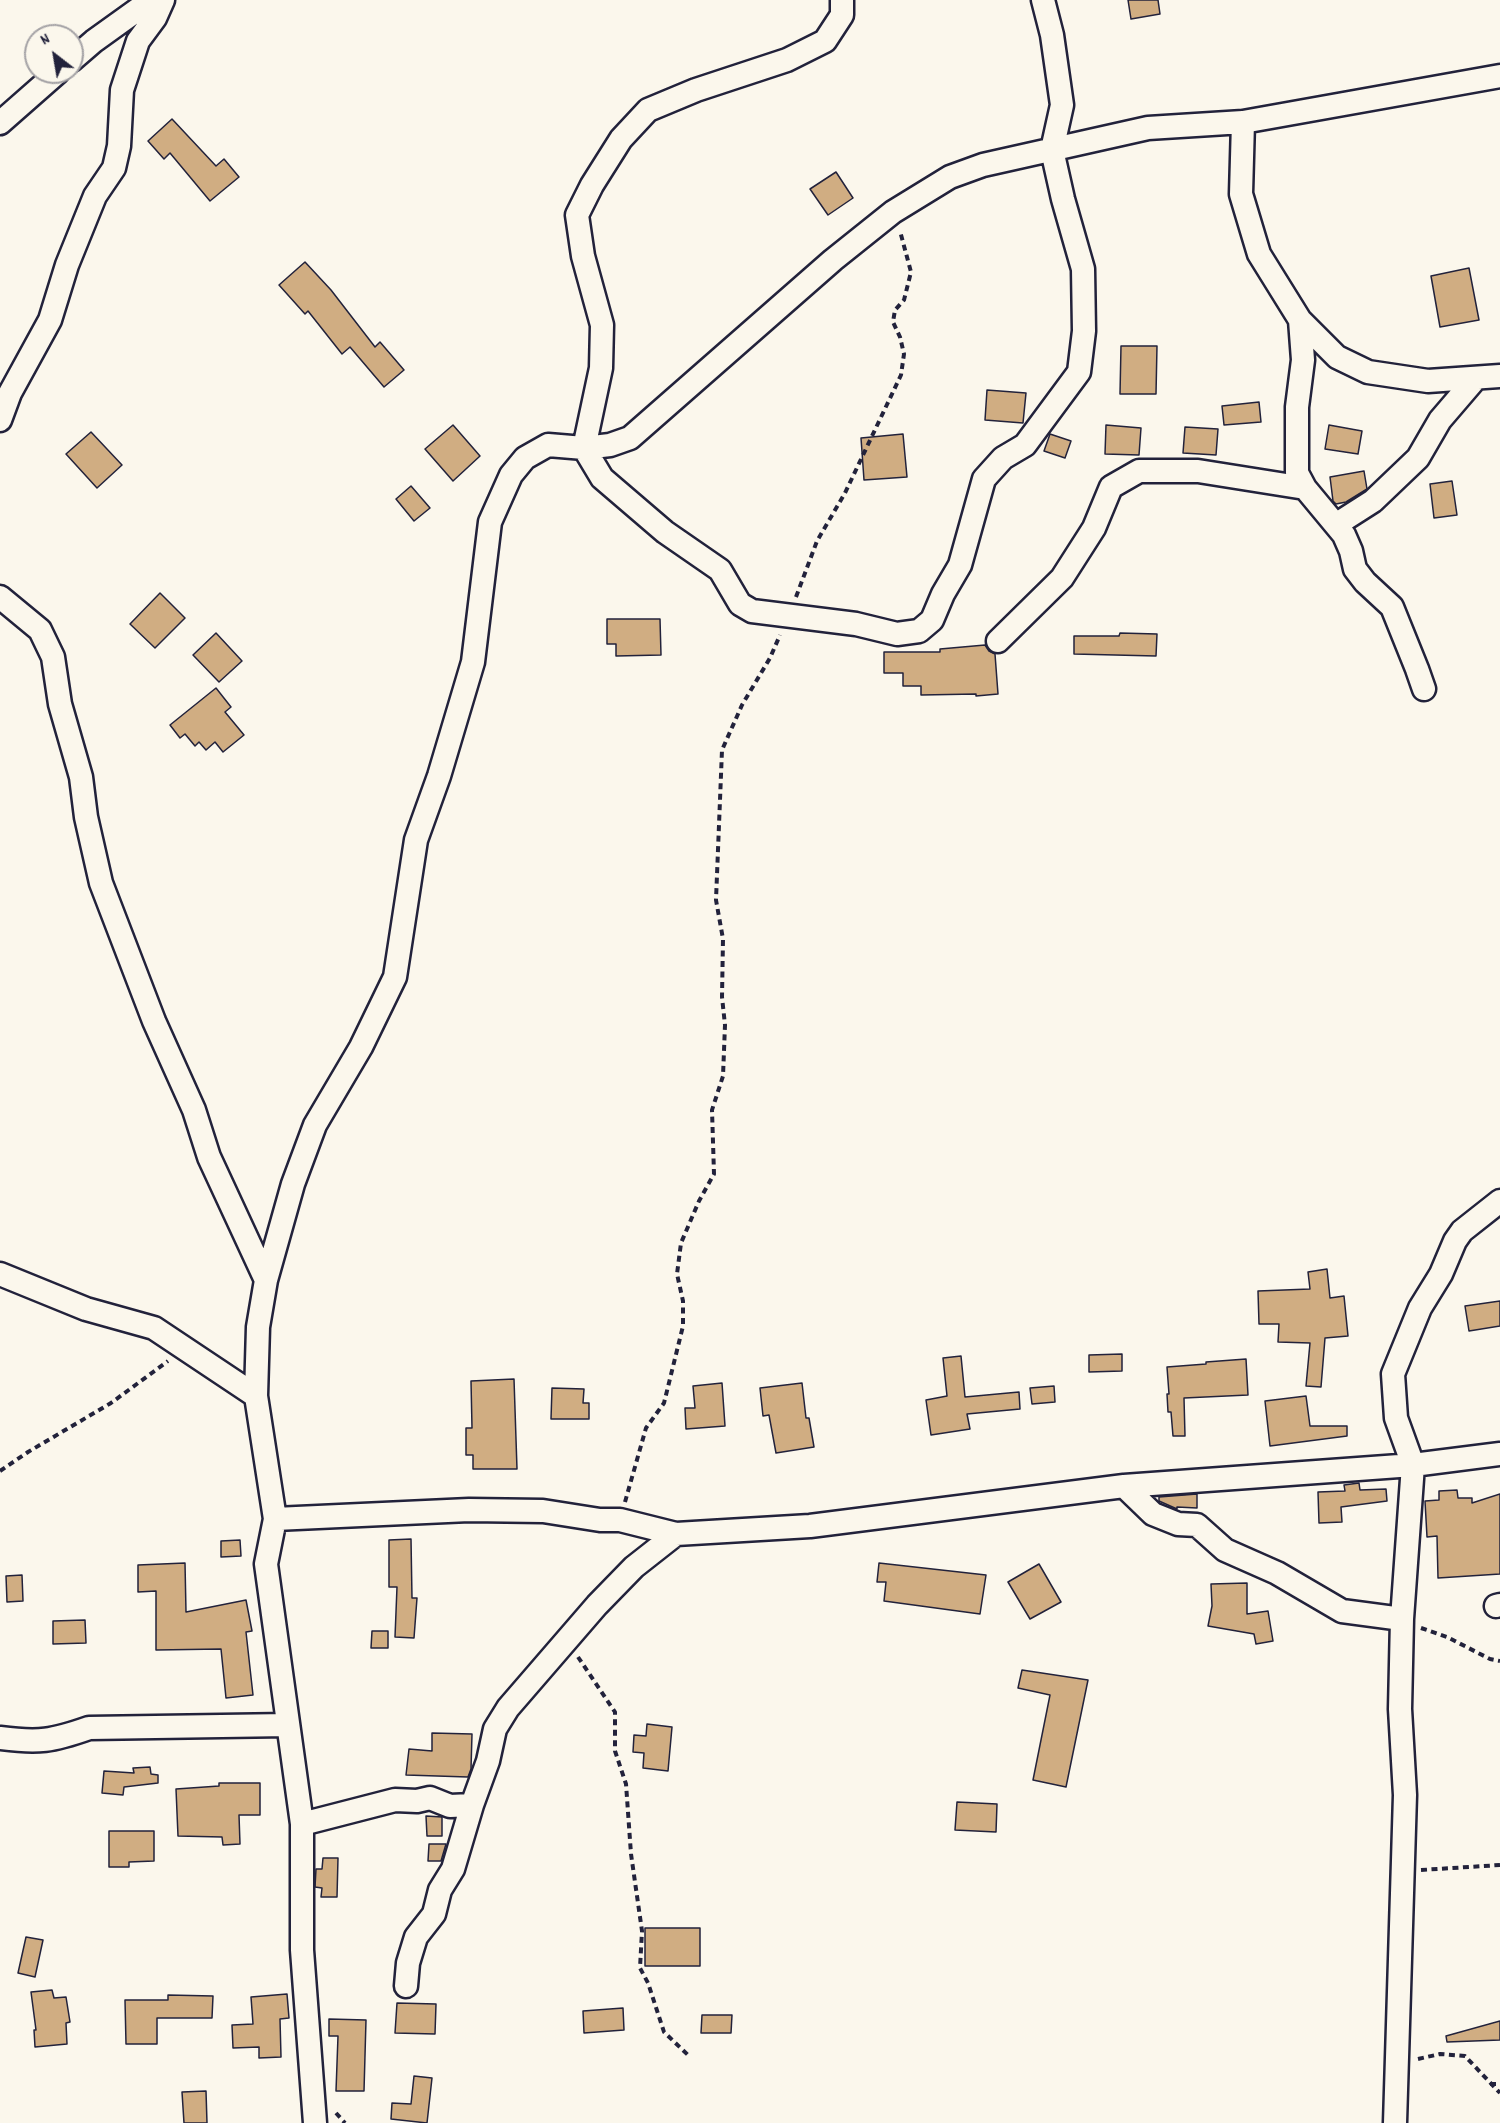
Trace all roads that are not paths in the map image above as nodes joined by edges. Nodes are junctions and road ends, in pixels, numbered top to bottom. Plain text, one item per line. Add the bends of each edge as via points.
1 (151, 0) edge
2 (163, 0) edge
3 (842, 0) edge
4 (1043, 0) edge
5 (84, 50) edge
6 (1500, 76) edge
7 (44, 84) edge
8 (1243, 122) junction
9 (0, 123) edge
10 (1052, 150) junction
11 (1300, 320) junction
12 (1500, 376) edge
13 (1476, 378) junction
14 (0, 420) edge
15 (585, 447) junction
16 (1305, 488) junction
17 (1337, 524) junction
18 (0, 597) edge
19 (998, 641) dead end
20 (1424, 690) dead end
21 (1500, 1201) edge
22 (0, 1274) edge
23 (266, 1280) junction
24 (256, 1396) junction
25 (1500, 1454) edge
26 (1413, 1465) junction
27 (1124, 1486) junction
28 (275, 1519) junction
29 (676, 1534) junction
30 (1402, 1619) junction
31 (288, 1725) junction
32 (0, 1738) edge
33 (471, 1804) junction
34 (302, 1824) junction
35 (406, 1986) dead end
36 (315, 2123) edge
37 (1395, 2123) edge

1 - 5 street
2 - 14 street via 138,40 122,90 114,168 95,196 50,320 10,393
3 - 15 street via 842,15 825,41 787,60 648,110 621,139 592,185 577,215 583,256 602,325 601,368
4 - 10 street via 1062,105
6 - 8 street
7 - 9 street
8 - 10 street via 1148,128
8 - 11 street via 1241,194 1259,254
10 - 15 street via 983,165 950,177 893,212 630,438
10 - 15 street via 1083,269 1084,331 1079,372 1025,445 1003,458 984,479 960,565 932,620 919,631 897,634 856,624 752,611 740,604 720,570 665,532 602,478
11 - 13 street via 1337,357 1368,372 1428,381
11 - 16 street via 1303,360 1296,458 1297,473
12 - 13 street
13 - 17 street via 1440,420 1418,458 1373,501
15 - 23 street via 548,445 525,458 511,475 490,522 473,662 416,840 395,977 361,1047 315,1125 293,1184
16 - 17 street
16 - 19 street via 1198,471 1139,471 1111,487 1094,528 1062,578
17 - 20 street via 1355,569 1392,608
18 - 23 street via 40,630 53,657 101,883 194,1110 209,1157
21 - 26 street via 1455,1241 1420,1308 1393,1374 1396,1418
22 - 24 street via 86,1309 154,1328
23 - 24 street via 258,1327
24 - 28 street
25 - 26 street
26 - 27 street
26 - 30 street
27 - 29 street via 810,1526
27 - 30 street via 1153,1514 1179,1524 1197,1525 1225,1550 1277,1573 1342,1611
28 - 29 street via 469,1510 543,1511 620,1520
28 - 31 street via 266,1564
29 - 33 street via 634,1567 597,1605 508,1708 495,1729 488,1761
30 - 37 street via 1400,1709 1405,1795
31 - 32 street via 89,1728 57,1739 30,1742
31 - 34 street
33 - 34 street via 450,1806 430,1798 395,1800
33 - 35 street via 453,1869 440,1890 434,1914 416,1937
34 - 36 street via 302,1950

